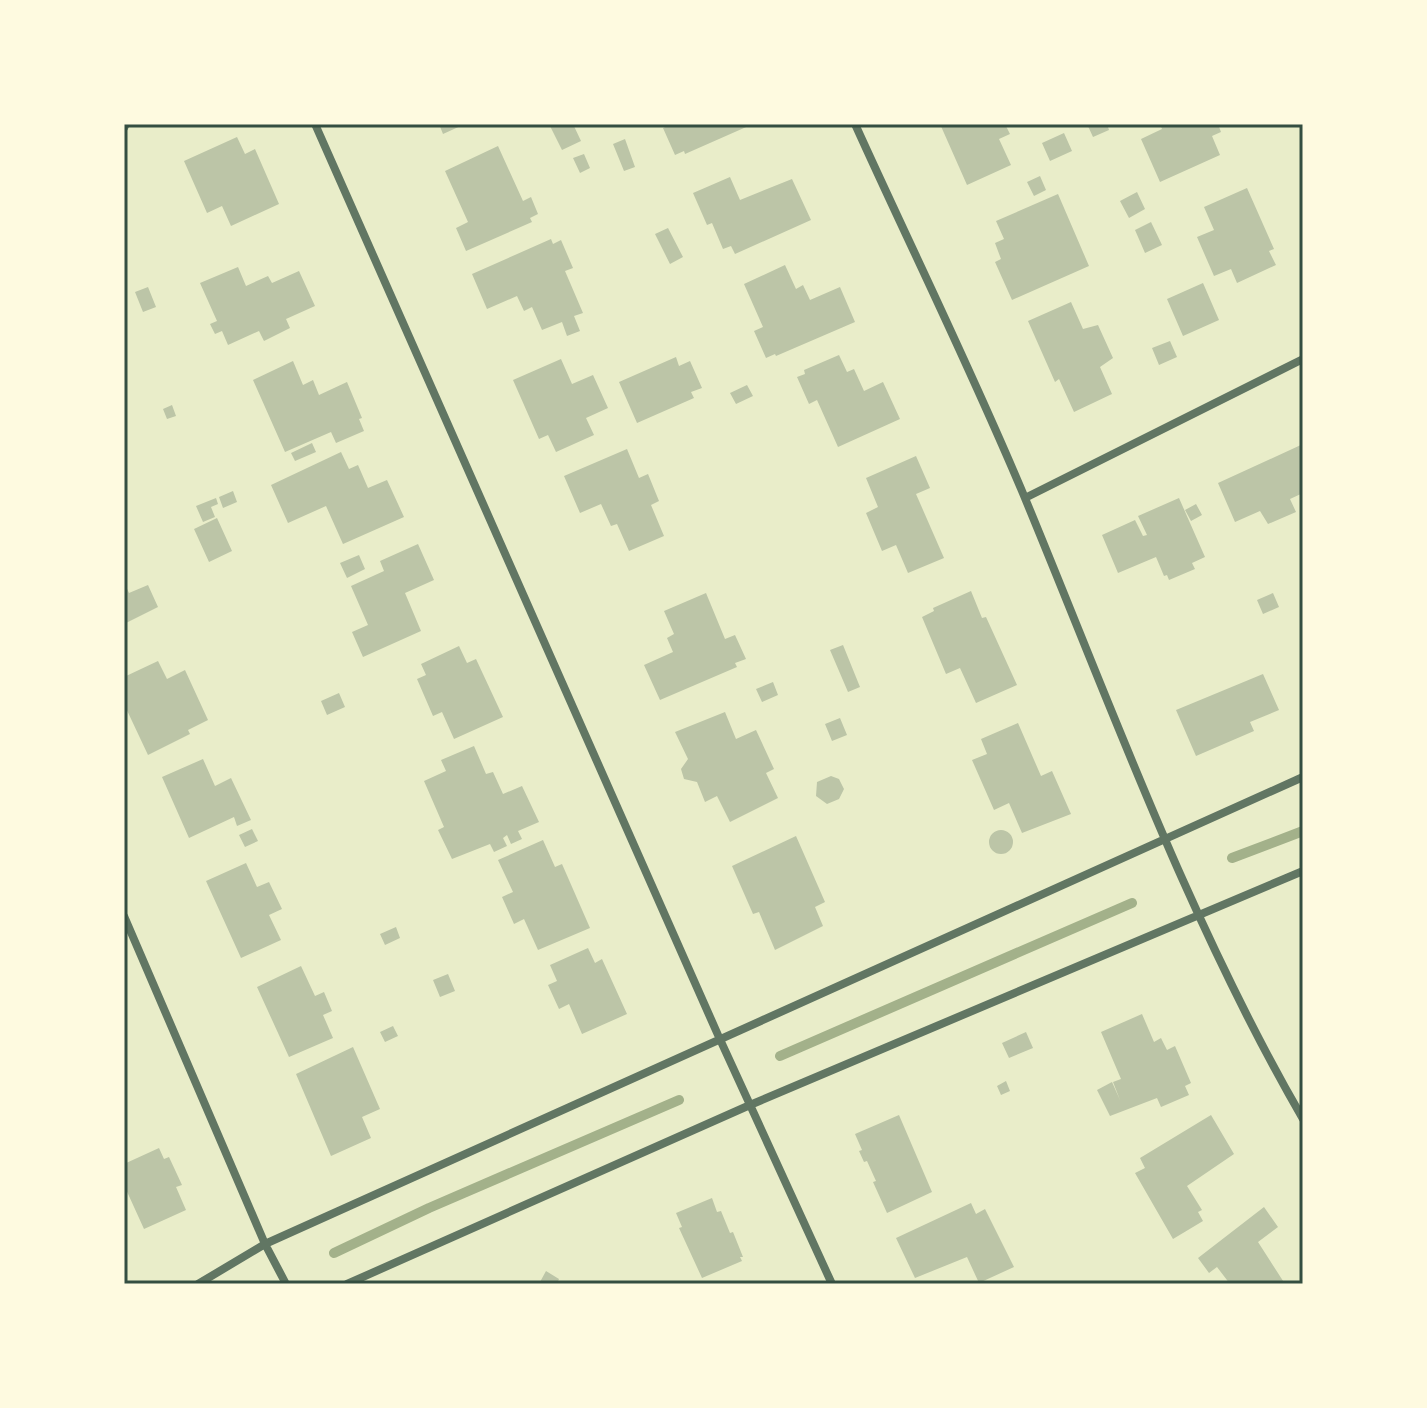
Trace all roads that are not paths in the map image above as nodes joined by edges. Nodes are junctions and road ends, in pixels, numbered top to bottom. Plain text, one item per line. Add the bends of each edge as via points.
1 (315, 124) edge
2 (855, 124) edge
3 (1303, 359) edge
4 (1025, 498) junction
5 (1303, 777) edge
6 (1165, 839) junction
7 (1303, 871) edge
8 (124, 916) edge
9 (1198, 917) junction
10 (721, 1039) junction
11 (750, 1105) junction
12 (1303, 1119) edge
13 (265, 1244) junction
14 (198, 1284) edge
15 (286, 1284) edge
16 (347, 1284) edge
17 (832, 1284) edge

1 - 10 street
2 - 4 street
3 - 4 street
4 - 6 street
5 - 6 street
6 - 9 street
6 - 10 street
7 - 9 street
8 - 13 street
9 - 11 street
9 - 12 street via 1259,1044
10 - 11 street
10 - 13 street
11 - 16 street
11 - 17 street
13 - 14 street
13 - 15 street

